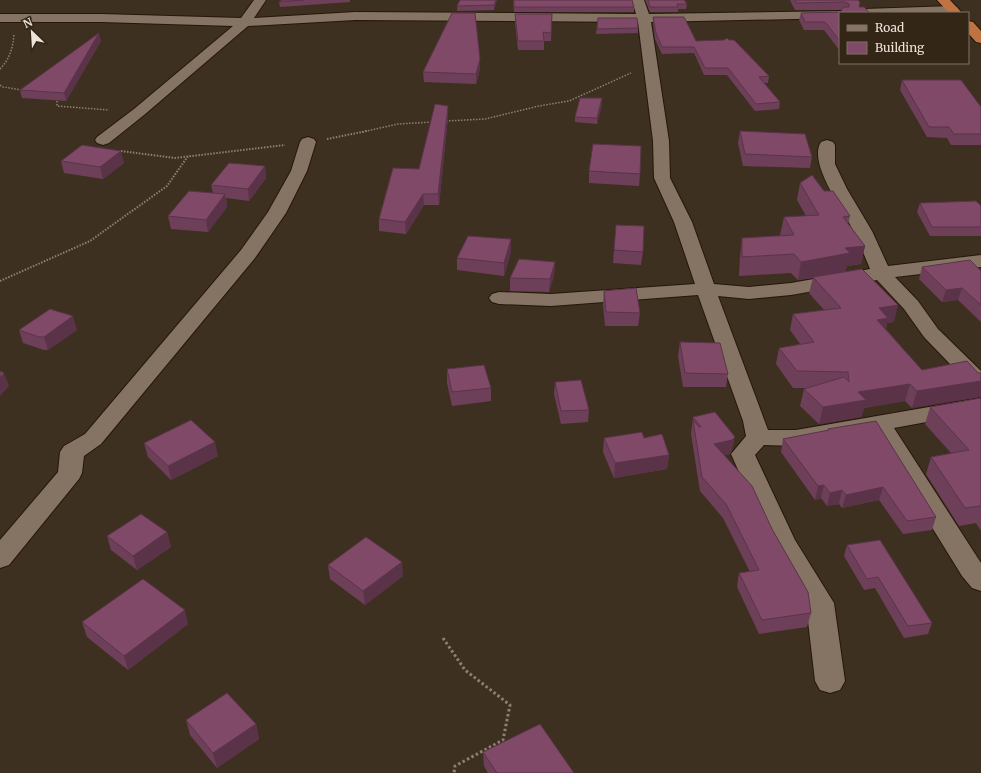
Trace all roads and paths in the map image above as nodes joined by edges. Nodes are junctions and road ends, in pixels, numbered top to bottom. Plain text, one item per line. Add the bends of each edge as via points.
1 (260, 0) edge
2 (638, 0) edge
3 (943, 0) edge
4 (954, 11) edge
5 (909, 12) edge
6 (839, 14) edge
7 (0, 18) edge
8 (644, 18) junction
9 (245, 22) junction
10 (969, 26) edge
11 (14, 32) dead end
12 (981, 39) edge
13 (651, 63) junction
14 (0, 69) edge
15 (0, 85) edge
16 (26, 90) edge
17 (58, 94) edge
18 (139, 112) junction
19 (445, 121) edge
20 (438, 122) edge
21 (103, 140) joint
22 (308, 142) junction
23 (826, 145) dead end
24 (188, 156) junction
25 (981, 261) edge
26 (880, 273) junction
27 (0, 281) edge
28 (706, 289) junction
29 (499, 298) dead end
30 (981, 383) edge
31 (981, 405) edge
32 (879, 423) junction
33 (758, 437) junction
34 (0, 558) edge
35 (981, 581) edge
36 (443, 638) dead end
37 (830, 681) dead end
38 (454, 773) edge

1 - 9 street
2 - 8 street
3 - 4 highway
4 - 5 street
6 - 8 street
7 - 9 street
8 - 9 street via 355,16
8 - 13 street
9 - 18 street
10 - 12 highway
11 - 14 path via 13,48
13 - 19 path via 569,101 485,118
13 - 28 street via 661,141 662,178 683,222
15 - 16 path
17 - 18 path via 57,106
18 - 21 street
20 - 22 path via 398,124
21 - 24 path via 101,144 104,148 175,158
22 - 24 path
22 - 34 street via 299,171 277,213 248,254 93,439 72,452 70,473
23 - 26 street via 827,164 838,189 863,231
24 - 27 path via 166,186 90,242
25 - 26 street
26 - 28 street via 791,289 749,293
26 - 30 street via 911,305 931,333
28 - 29 street via 551,300
28 - 33 street
31 - 32 street
32 - 33 street via 796,438
32 - 35 street via 971,570
33 - 37 street via 743,454 783,542 820,603
36 - 38 path via 465,670 510,705 503,740 455,766

